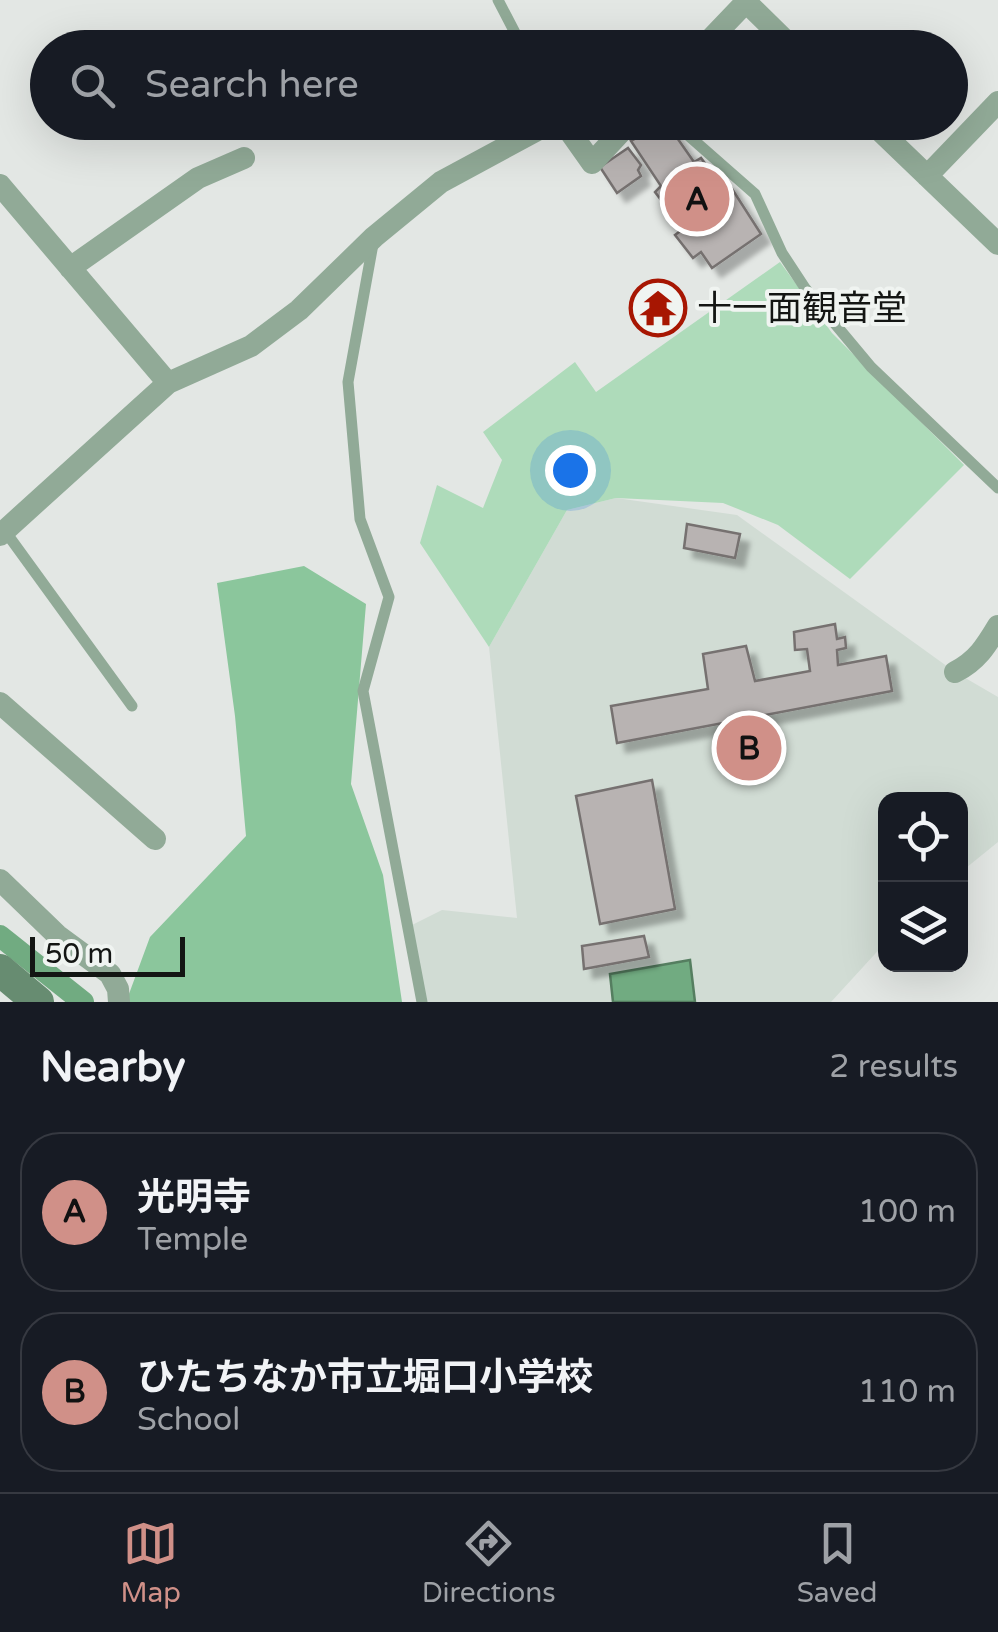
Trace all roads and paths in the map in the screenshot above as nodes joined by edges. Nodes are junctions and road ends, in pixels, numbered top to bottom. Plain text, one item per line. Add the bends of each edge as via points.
1 (498, 0) edge
2 (746, 1) edge
3 (514, 30) edge
4 (719, 30) edge
5 (775, 30) edge
6 (998, 102) edge
7 (968, 133) edge
8 (519, 140) edge
9 (576, 140) edge
10 (613, 140) edge
11 (694, 140) edge
12 (890, 140) edge
13 (962, 140) edge
14 (244, 158) dead end
15 (927, 176) junction
16 (2, 191) edge
17 (374, 237) junction
18 (998, 244) edge
19 (70, 268) junction
20 (168, 383) junction
21 (998, 488) edge
22 (2, 533) edge
23 (998, 626) edge
24 (955, 672) dead end
25 (0, 703) edge
26 (132, 706) dead end
27 (155, 839) dead end
28 (0, 880) edge
29 (0, 970) edge
30 (38, 1002) edge
31 (119, 1002) edge
32 (422, 1002) edge

1 - 3 lane
2 - 4 street
2 - 5 street
6 - 7 street
8 - 17 street via 441,182
9 - 10 street via 592,163
11 - 21 lane via 755,194 805,288 871,366
12 - 15 street
13 - 15 street
14 - 19 street via 198,178
15 - 18 street
16 - 19 street
17 - 20 street via 299,310 250,346
17 - 32 lane via 348,382 360,519 389,597 363,691
19 - 20 street
20 - 22 street
22 - 26 lane
23 - 24 street via 982,652
25 - 27 street
28 - 31 street via 110,974
29 - 30 street

